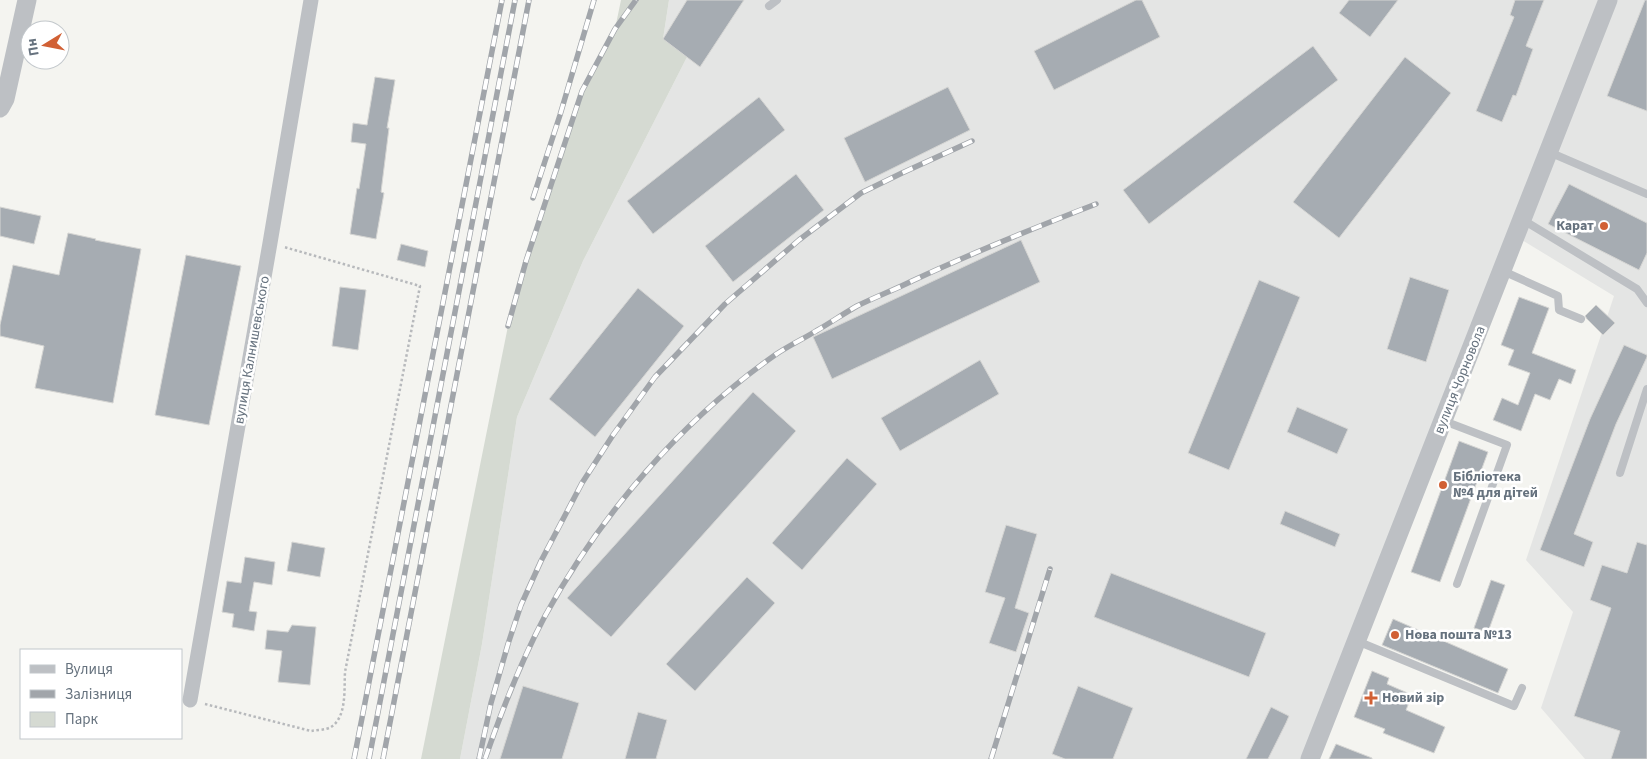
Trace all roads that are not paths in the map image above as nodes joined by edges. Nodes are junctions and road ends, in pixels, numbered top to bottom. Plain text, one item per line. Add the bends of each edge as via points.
1 (27, 0) edge
2 (311, 0) edge
3 (777, 0) edge
4 (1608, 0) edge
5 (769, 6) dead end
6 (0, 108) edge
7 (1549, 152) junction
8 (1647, 194) edge
9 (1523, 220) junction
10 (1503, 271) junction
11 (1647, 303) edge
12 (1581, 319) dead end
13 (1647, 389) edge
14 (1444, 421) junction
15 (1620, 473) dead end
16 (1457, 584) dead end
17 (1357, 641) junction
18 (1522, 688) dead end
19 (190, 700) road end
20 (1310, 759) edge

1 - 6 street via 5,99
2 - 19 street, вулиця Калнишевського
3 - 5 lane
4 - 7 street, вулиця Чорновола
7 - 8 lane
7 - 9 street, вулиця Чорновола
9 - 10 street, вулиця Чорновола
9 - 11 lane via 1637,289
10 - 12 lane via 1558,296 1559,310
10 - 14 street, вулиця Чорновола
13 - 15 lane
14 - 16 lane via 1507,445
14 - 17 street, вулиця Чорновола
17 - 18 lane via 1514,706
17 - 20 street, вулиця Чорновола

